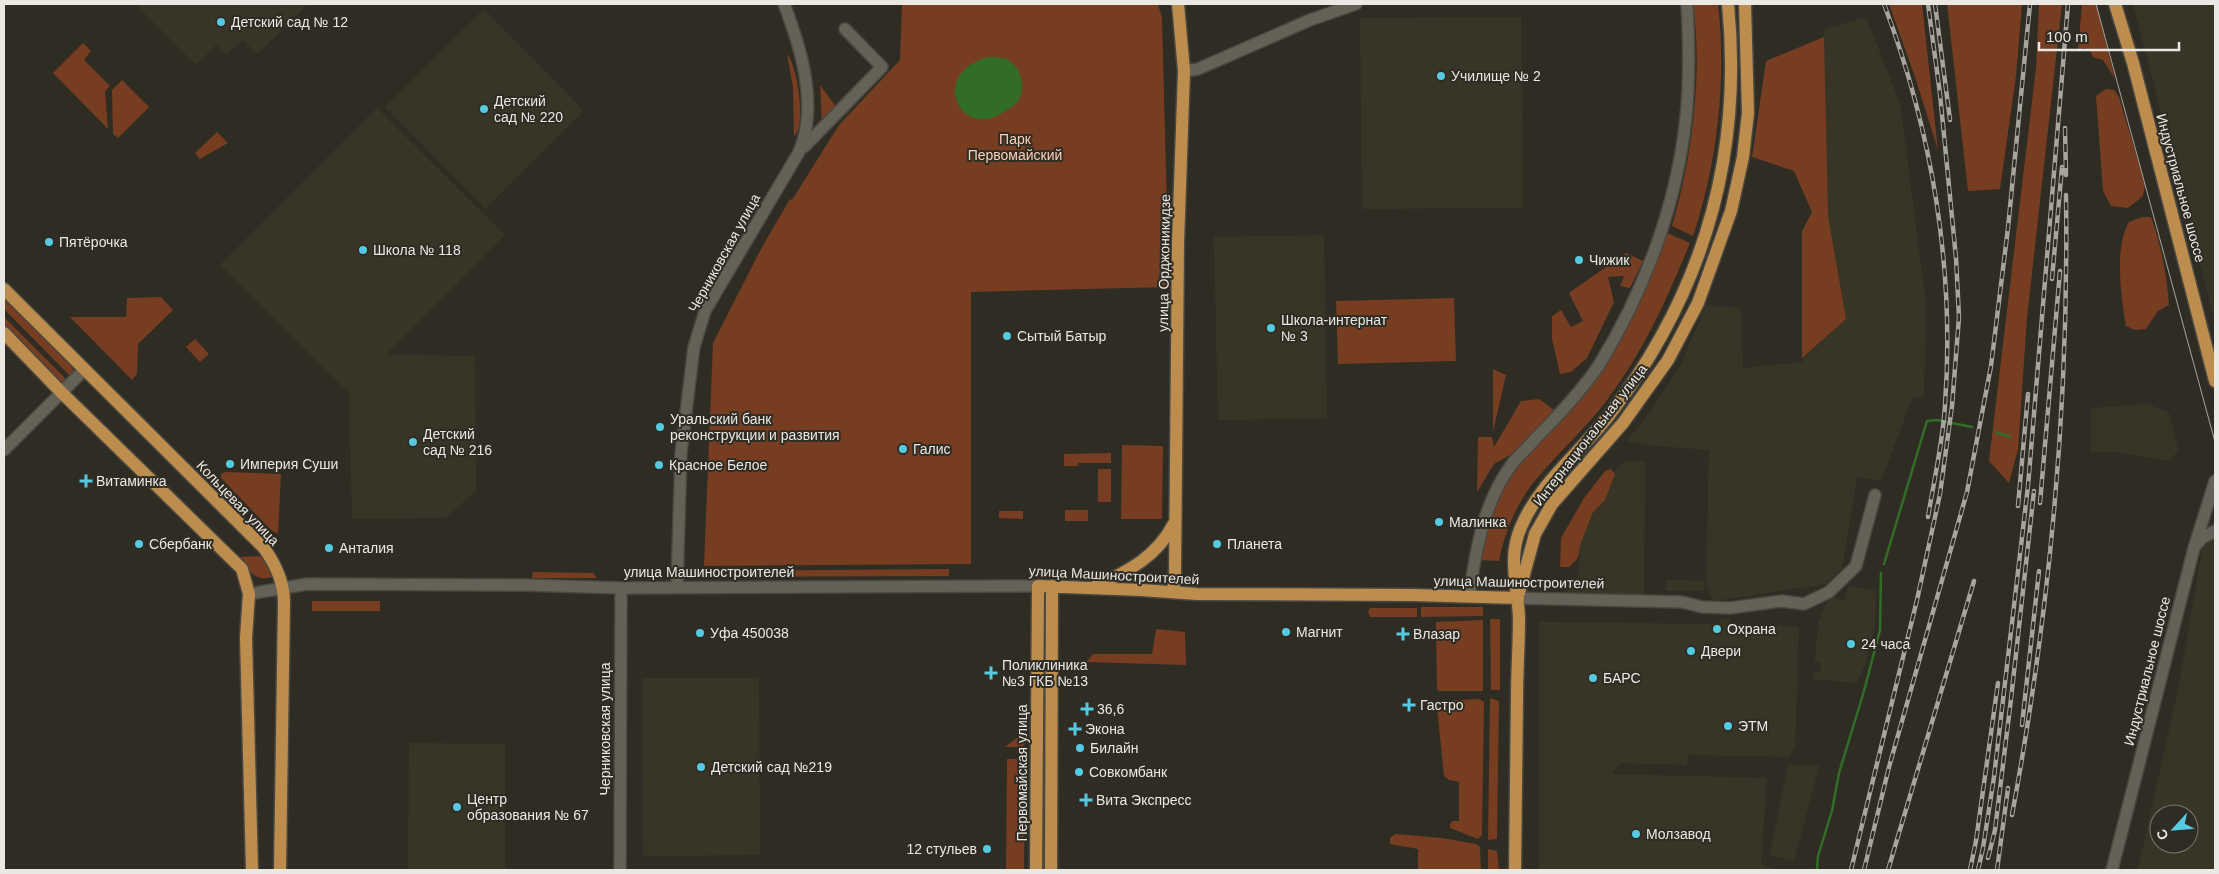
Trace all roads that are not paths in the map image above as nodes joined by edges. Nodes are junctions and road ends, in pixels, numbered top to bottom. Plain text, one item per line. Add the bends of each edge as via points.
1 (784, 4) edge
2 (1178, 4) edge
3 (1356, 4) edge
4 (1687, 4) edge
5 (1728, 4) edge
6 (1745, 4) edge
7 (2115, 4) edge
8 (845, 29) dead end
9 (1184, 71) junction
10 (799, 152) junction
11 (4, 289) edge
12 (4, 332) edge
13 (84, 370) junction
14 (2215, 381) edge
15 (62, 393) junction
16 (4, 450) edge
17 (2215, 481) edge
18 (1875, 495) dead end
19 (1174, 523) junction
20 (2215, 531) edge
21 (2194, 548) junction
22 (677, 586) junction
23 (1038, 586) junction
24 (1052, 586) junction
25 (1093, 587) junction
26 (621, 588) junction
27 (284, 589) junction
28 (1173, 592) junction
29 (249, 594) junction
30 (1469, 596) junction
31 (1518, 598) junction
32 (252, 870) edge
33 (280, 870) edge
34 (620, 870) edge
35 (1036, 870) edge
36 (1051, 870) edge
37 (1515, 870) edge
38 (2112, 870) edge

1 - 10 street, Черниковская улица via 794,30 806,84 808,110 805,138
2 - 9 main road, улица Орджоникидзе
3 - 9 street
4 - 30 street via 1686,117 1680,160 1661,234 1629,311 1598,366 1568,405 1512,464 1495,491 1482,526
5 - 31 main road, Интернациональная улица via 1732,45 1731,103 1715,202 1703,245 1682,296 1652,350 1610,414 1538,496 1520,528 1512,563
6 - 31 main road, Интернациональная улица via 1748,113 1743,157 1731,211 1698,303 1668,360 1623,423 1552,504 1535,534
7 - 14 main road, Индустриальное шоссе
8 - 10 street via 882,67
9 - 19 main road, улица Орджоникидзе
10 - 22 street, Черниковская улица via 705,311 694,347 680,453
11 - 13 main road, Кольцевая улица
12 - 15 main road
13 - 15 street
13 - 27 main road, Кольцевая улица via 264,548 275,563
15 - 16 street
15 - 29 main road via 242,569
17 - 21 street, Индустриальное шоссе
18 - 31 street, улица Машиностроителей via 1856,566 1829,592 1804,604 1782,601 1702,607 1682,602
19 - 25 main road via 1166,539 1143,561
19 - 28 main road, улица Орджоникидзе
20 - 21 street via 2202,538
21 - 38 street, Индустриальное шоссе
22 - 23 street, улица Машиностроителей
22 - 26 street, улица Машиностроителей
23 - 24 main road, улица Машиностроителей
23 - 35 main road, Первомайская улица
24 - 25 main road, улица Машиностроителей
24 - 36 main road, Первомайская улица
25 - 28 main road, улица Машиностроителей
26 - 27 street, улица Машиностроителей via 307,584
26 - 34 street, Черниковская улица
27 - 29 street, улица Машиностроителей
27 - 33 main road, Кольцевая улица
28 - 30 main road, улица Машиностроителей
29 - 32 main road via 246,638
30 - 31 main road, улица Машиностроителей
31 - 37 main road, Интернациональная улица

